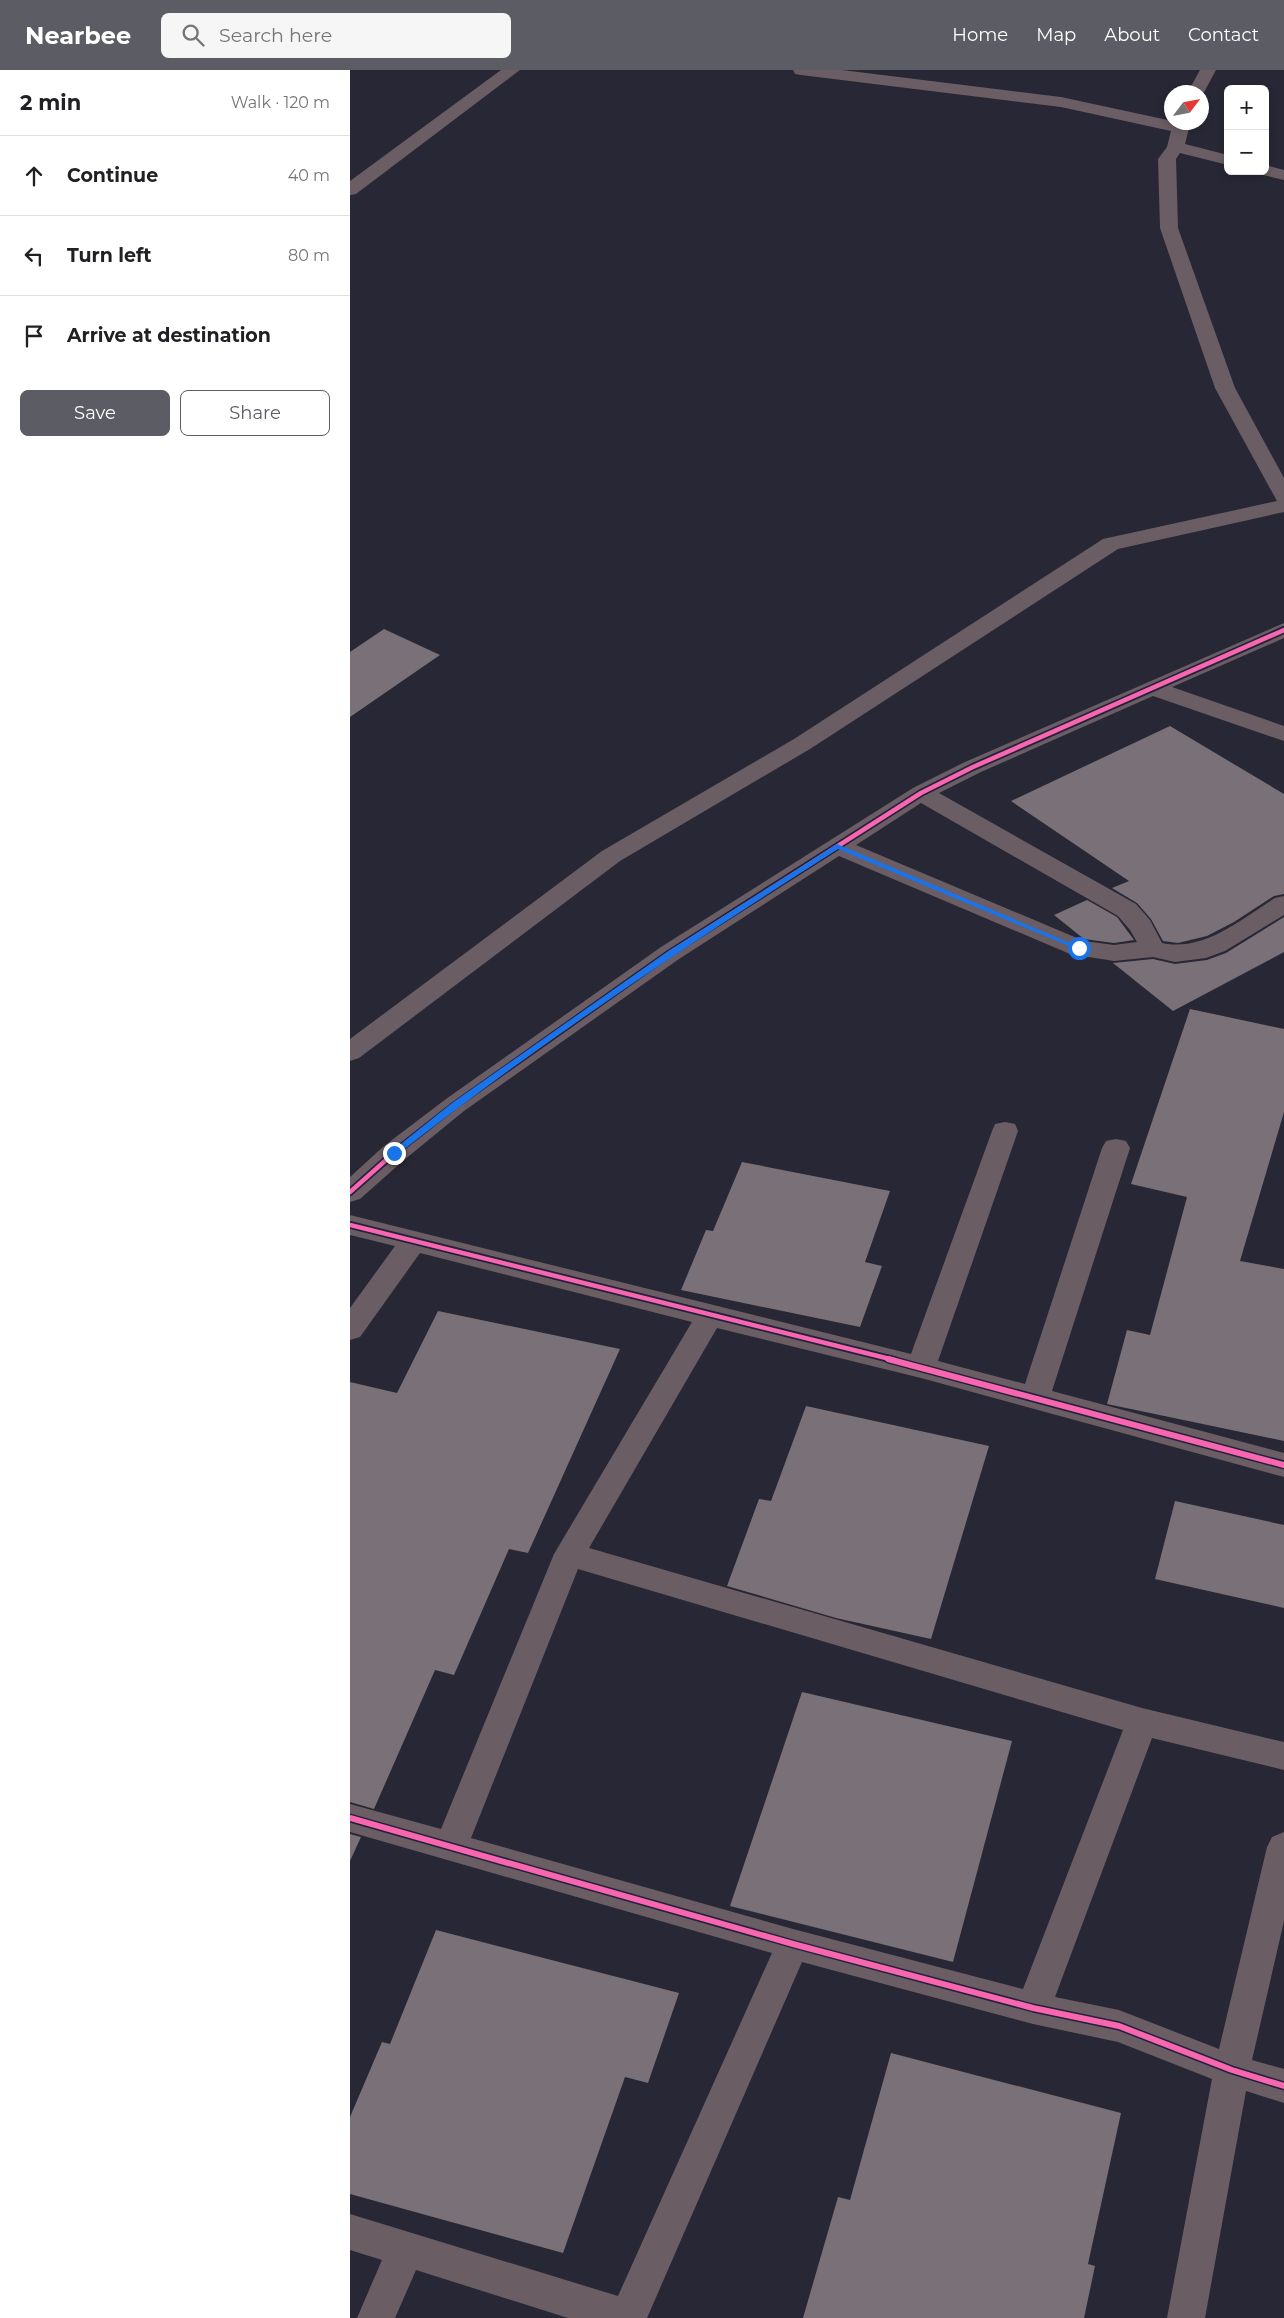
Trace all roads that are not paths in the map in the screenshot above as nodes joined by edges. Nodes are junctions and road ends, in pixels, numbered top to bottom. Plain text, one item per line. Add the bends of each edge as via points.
1 (512, 70) edge
2 (801, 70) edge
3 (1208, 70) edge
4 (1200, 85) edge
5 (1180, 132) edge
6 (1224, 158) edge
7 (1269, 171) edge
8 (1284, 175) edge
9 (350, 190) edge
10 (1284, 497) edge
11 (1284, 506) edge
12 (1284, 630) edge
13 (1152, 688) junction
14 (1284, 734) edge
15 (921, 793) junction
16 (837, 846) junction
17 (1284, 904) edge
18 (1153, 949) junction
19 (350, 1052) edge
20 (1005, 1131) dead end
21 (1116, 1148) dead end
22 (350, 1192) edge
23 (350, 1225) edge
24 (414, 1241) junction
25 (710, 1316) junction
26 (350, 1329) edge
27 (921, 1367) junction
28 (1034, 1398) junction
29 (1284, 1465) edge
30 (569, 1554) junction
31 (1142, 1722) junction
32 (1284, 1756) edge
33 (350, 1818) edge
34 (451, 1847) junction
35 (1284, 1847) edge
36 (793, 1944) junction
37 (1033, 2008) junction
38 (1232, 2070) junction
39 (1284, 2086) edge
40 (350, 2232) edge
41 (406, 2249) junction
42 (376, 2318) edge
43 (628, 2318) edge
44 (1186, 2318) edge

1 - 9 street
2 - 5 street via 1061,102
3 - 4 street
5 - 6 street
5 - 10 street via 1167,159 1170,228 1225,388
7 - 8 street
11 - 19 street via 1111,544 802,744 611,856
12 - 13 street
13 - 14 street
13 - 15 street
15 - 16 street
15 - 18 street via 1127,910 1141,926
16 - 18 street via 1079,948 1114,953
16 - 22 street via 670,953 463,1099
17 - 18 street via 1216,945 1196,952 1175,954
20 - 27 street
21 - 28 street
23 - 24 street
24 - 25 street
24 - 26 street
25 - 27 street
25 - 30 street
27 - 28 street
28 - 29 street
30 - 31 street
30 - 34 street
31 - 32 street
31 - 37 street
33 - 34 street
34 - 36 street
35 - 38 street
36 - 37 street
36 - 43 street
37 - 38 street via 1119,2026
38 - 39 street
38 - 44 street
40 - 41 street
41 - 42 street
41 - 43 street

